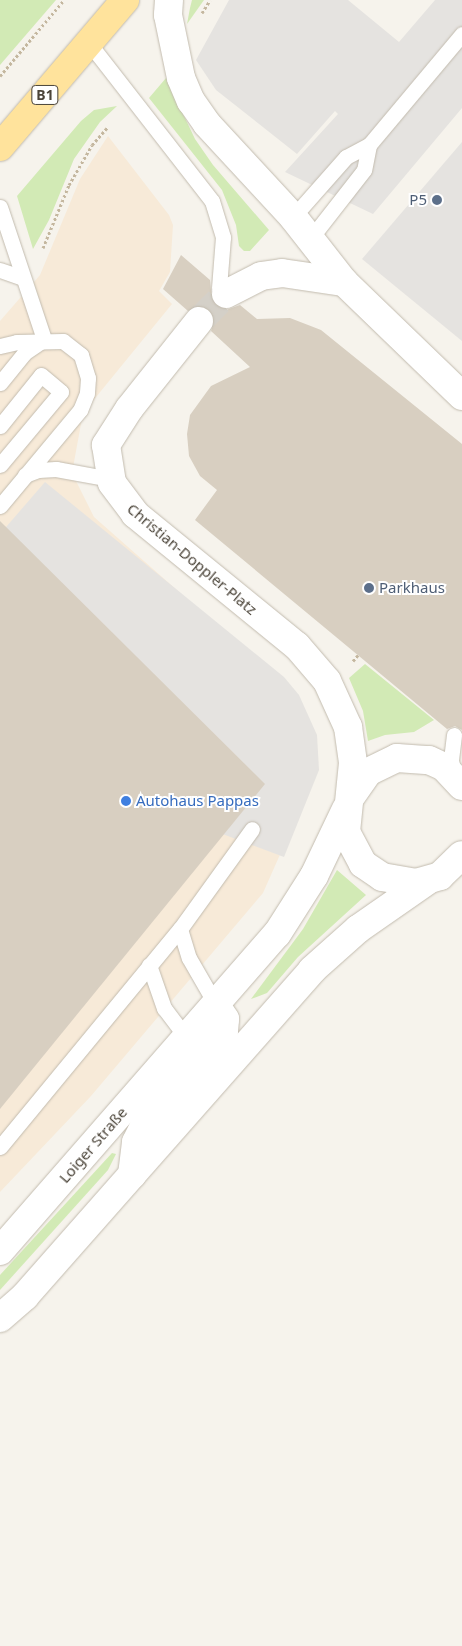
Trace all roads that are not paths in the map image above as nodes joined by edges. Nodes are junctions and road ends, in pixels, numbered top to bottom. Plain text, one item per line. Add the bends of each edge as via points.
1 (125, 0) edge
2 (170, 0) edge
3 (462, 34) edge
4 (89, 43) junction
5 (369, 145) junction
6 (0, 148) edge
7 (0, 207) edge
8 (293, 218) junction
9 (310, 239) junction
10 (0, 270) edge
11 (23, 278) junction
12 (344, 282) junction
13 (223, 291) joint
14 (199, 321) tunnel mouth
15 (44, 339) junction
16 (0, 346) edge
17 (0, 384) edge
18 (462, 396) edge
19 (0, 426) edge
20 (0, 465) edge
21 (25, 475) junction
22 (111, 479) junction
23 (0, 506) edge
24 (454, 735) dead end
25 (459, 781) edge
26 (348, 803) junction
27 (252, 829) dead end
28 (451, 867) edge
29 (180, 928) junction
30 (149, 965) junction
31 (216, 1005) junction
32 (196, 1046) junction
33 (236, 1058) junction
34 (0, 1147) edge
35 (132, 1175) junction
36 (0, 1251) edge
37 (0, 1318) edge

1 - 4 main road, B1
2 - 8 street via 174,55 191,101 232,152
3 - 5 lane
4 - 6 main road, B1
4 - 13 lane via 212,201 224,237
5 - 8 lane via 346,156
5 - 9 lane via 364,170
7 - 11 lane
8 - 9 street
9 - 12 street
10 - 11 lane
11 - 15 lane
12 - 13 street via 282,273 261,276
12 - 18 street
14 - 22 street, Christian-Doppler-Platz via 129,409 106,446
15 - 16 lane
15 - 17 lane via 24,353
15 - 21 lane via 63,341 81,356 88,372 87,393 80,410
19 - 20 lane via 41,375 61,392
21 - 22 lane via 56,469
21 - 23 lane
22 - 26 street, Christian-Doppler-Platz via 122,500 135,514 297,646 327,681 343,710 352,745
24 - 25 lane via 451,761
25 - 26 street via 429,760 397,758 368,772
26 - 28 street, Christian-Doppler-Platz via 346,832 363,864 393,881
26 - 31 street, Loiger Straße via 298,905
27 - 29 lane
28 - 33 street via 358,929 312,970
29 - 30 lane
29 - 31 lane via 189,958
30 - 32 lane via 164,1008
30 - 34 lane
31 - 32 street, Loiger Straße
32 - 33 street via 221,1062
32 - 35 street, Loiger Straße via 136,1142
32 - 36 street, Loiger Straße
33 - 35 street
35 - 37 street via 25,1296

